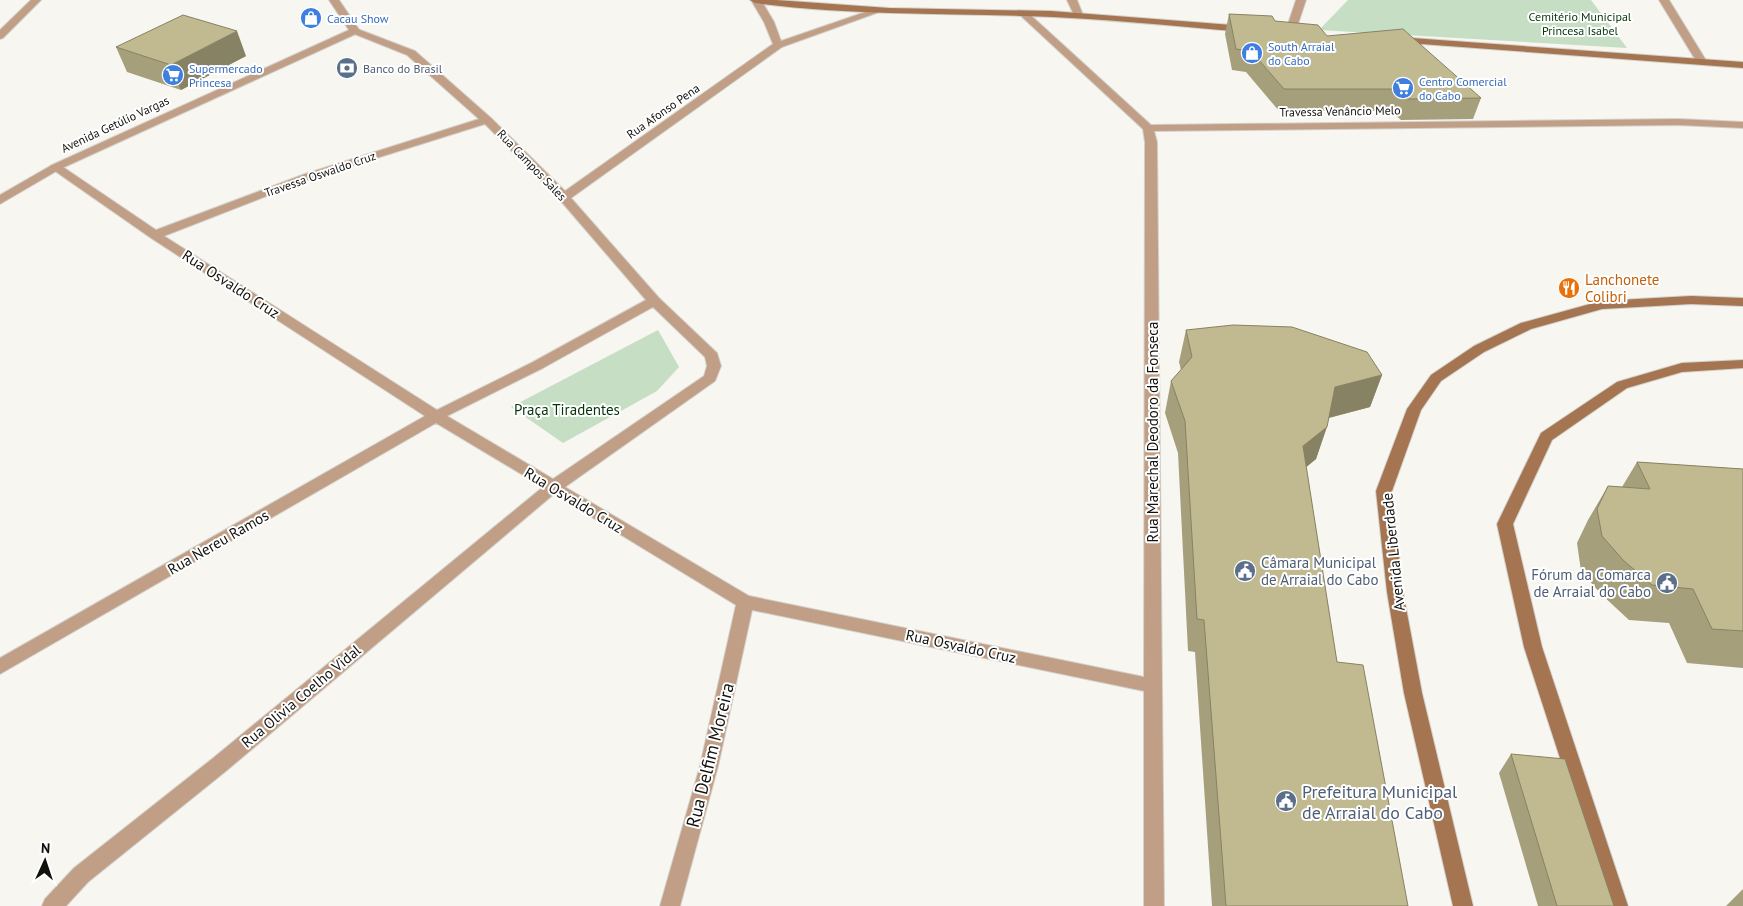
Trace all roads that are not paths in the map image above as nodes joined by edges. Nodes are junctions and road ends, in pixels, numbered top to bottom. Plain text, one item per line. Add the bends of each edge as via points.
1 (36, 0) edge
2 (334, 0) edge
3 (755, 0) edge
4 (1072, 0) edge
5 (1301, 0) edge
6 (1664, 0) edge
7 (877, 10) junction
8 (1023, 13) junction
9 (1078, 15) junction
10 (1251, 29) edge
11 (355, 31) junction
12 (1290, 32) edge
13 (0, 36) edge
14 (1386, 39) edge
15 (778, 45) junction
16 (1702, 62) junction
17 (1743, 65) edge
18 (487, 120) junction
19 (1743, 125) edge
20 (1148, 128) junction
21 (56, 167) junction
22 (564, 197) junction
23 (0, 200) edge
24 (155, 236) junction
25 (654, 301) junction
26 (1743, 302) edge
27 (1743, 364) edge
28 (436, 416) junction
29 (552, 488) junction
30 (745, 602) junction
31 (0, 667) edge
32 (1154, 686) junction
33 (52, 906) edge
34 (670, 906) edge
35 (1154, 906) edge
36 (1463, 906) edge
37 (1618, 906) edge

1 - 13 street
2 - 11 street
3 - 7 main road
3 - 15 street
4 - 9 street
5 - 12 street
6 - 16 street
7 - 8 main road
7 - 15 street, Rua Afonso Pena
8 - 9 main road
8 - 20 street
9 - 10 main road
11 - 18 street, Rua Campos Sales via 411,53
11 - 21 street, Avenida Getúlio Vargas
14 - 16 main road
15 - 22 street, Rua Afonso Pena
16 - 17 main road
18 - 22 street, Rua Campos Sales
18 - 24 street, Travessa Oswaldo Cruz via 309,176
19 - 20 street, Travessa Venâncio Melo via 1658,122
20 - 32 street, Rua Marechal Deodoro da Fonseca via 1151,142
21 - 23 street, Avenida Getúlio Vargas
21 - 24 street, Rua Osvaldo Cruz
22 - 25 street, Rua Campos Sales
24 - 28 street, Rua Osvaldo Cruz
25 - 28 street
25 - 29 street, Rua Campos Sales via 712,356 714,366 710,378
26 - 36 main road, Avenida Liberdade via 1691,300 1601,305 1526,326 1479,349 1436,378 1414,409 1384,490 1395,592 1413,693
27 - 37 main road via 1682,368 1622,385 1546,437 1505,524 1533,647
28 - 29 street, Rua Osvaldo Cruz
28 - 31 street, Rua Nereu Ramos
29 - 30 street, Rua Osvaldo Cruz
29 - 33 street, Rua Olivia Coelho Vidal via 81,875
30 - 32 street, Rua Osvaldo Cruz
30 - 34 street, Rua Delfim Moreira via 709,766
32 - 35 street, Rua Marechal Deodoro da Fonseca

